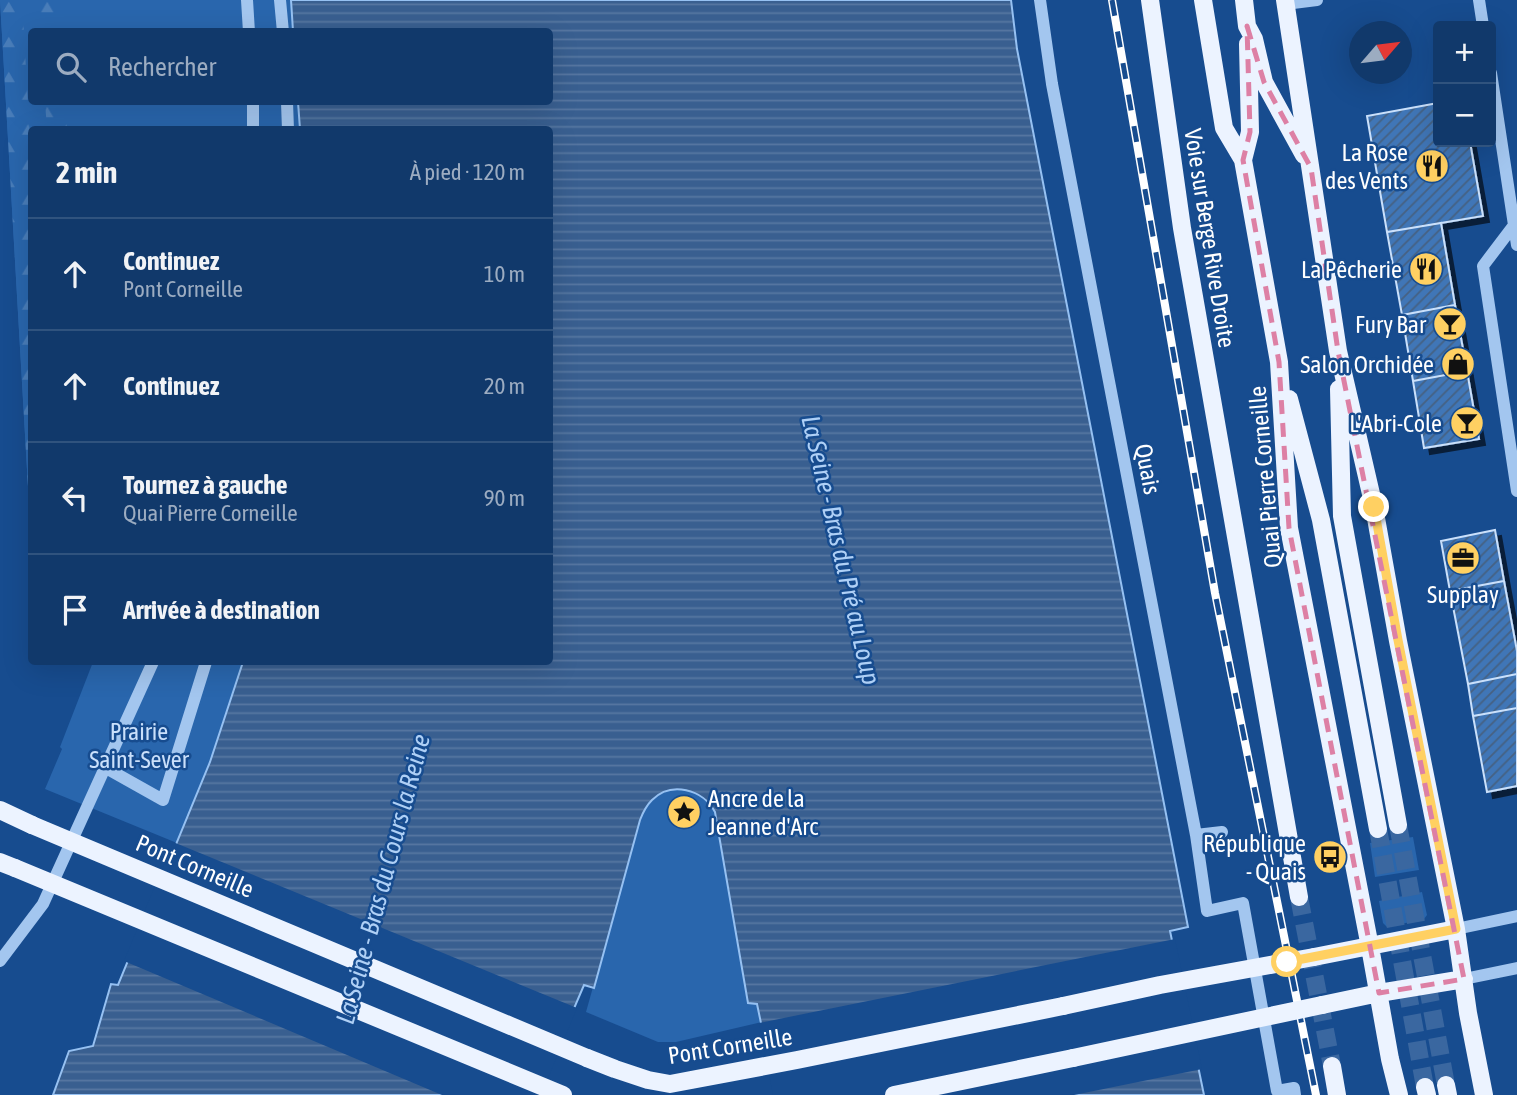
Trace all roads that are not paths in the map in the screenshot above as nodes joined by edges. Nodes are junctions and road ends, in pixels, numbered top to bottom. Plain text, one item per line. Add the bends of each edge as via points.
1 (247, 0) edge
2 (280, 0) edge
3 (1040, 0) edge
4 (1150, 0) edge
5 (1203, 0) edge
6 (1244, 0) edge
7 (1317, 0) edge
8 (1479, 0) edge
9 (1285, 2) edge
10 (1482, 21) edge
11 (1247, 26) junction
12 (249, 28) edge
13 (283, 28) edge
14 (1493, 84) edge
15 (253, 105) edge
16 (287, 105) edge
17 (253, 126) edge
18 (288, 126) edge
19 (1243, 160) junction
20 (1311, 168) junction
21 (1514, 225) junction
22 (1517, 245) edge
23 (1338, 351) junction
24 (1279, 362) junction
25 (1517, 491) edge
26 (152, 665) edge
27 (205, 665) edge
28 (106, 768) junction
29 (0, 810) edge
30 (1398, 825) tunnel mouth
31 (1378, 829) tunnel mouth
32 (1222, 832) dead end
33 (1196, 835) junction
34 (8, 865) edge
35 (1299, 897) tunnel mouth
36 (1517, 916) edge
37 (1456, 929) junction
38 (1370, 947) junction
39 (0, 961) edge
40 (1517, 968) edge
41 (1464, 979) junction
42 (1379, 993) junction
43 (1332, 1066) tunnel mouth
44 (669, 1089) edge
45 (563, 1095) edge
46 (894, 1095) edge
47 (1296, 1095) edge
48 (1338, 1095) edge
49 (1399, 1095) edge
50 (1484, 1095) edge

1 - 12 street
2 - 13 street
3 - 33 street, Quais via 1052,84
4 - 35 main road, Voie sur Berge Rive Droite via 1182,228
5 - 19 main road, Quai Pierre Corneille via 1224,128
6 - 11 main road
7 - 9 street
8 - 10 street
9 - 20 main road
11 - 19 main road via 1250,132
11 - 20 main road via 1264,82
14 - 21 street
15 - 17 street
16 - 18 street
19 - 24 main road, Quai Pierre Corneille
20 - 23 main road
21 - 22 street
21 - 25 street via 1483,266
23 - 30 main road via 1342,516
23 - 37 main road via 1374,507
24 - 31 main road via 1321,520
24 - 38 main road, Quai Pierre Corneille via 1289,528
26 - 28 street
27 - 28 street via 163,800
28 - 39 street via 43,904
29 - 44 main road, Pont Corneille, bridge
32 - 33 street
33 - 47 street, Quais via 1207,911 1243,903 1277,1091 1294,1088
34 - 45 main road, bridge
36 - 37 street
37 - 38 main road, Pont Corneille
37 - 41 main road
38 - 42 main road, Quai Pierre Corneille
38 - 44 main road, Pont Corneille, bridge via 1183,981
40 - 41 street
41 - 42 main road
41 - 50 main road
42 - 46 main road, bridge
42 - 49 main road, Quai Pierre Corneille
43 - 48 main road

